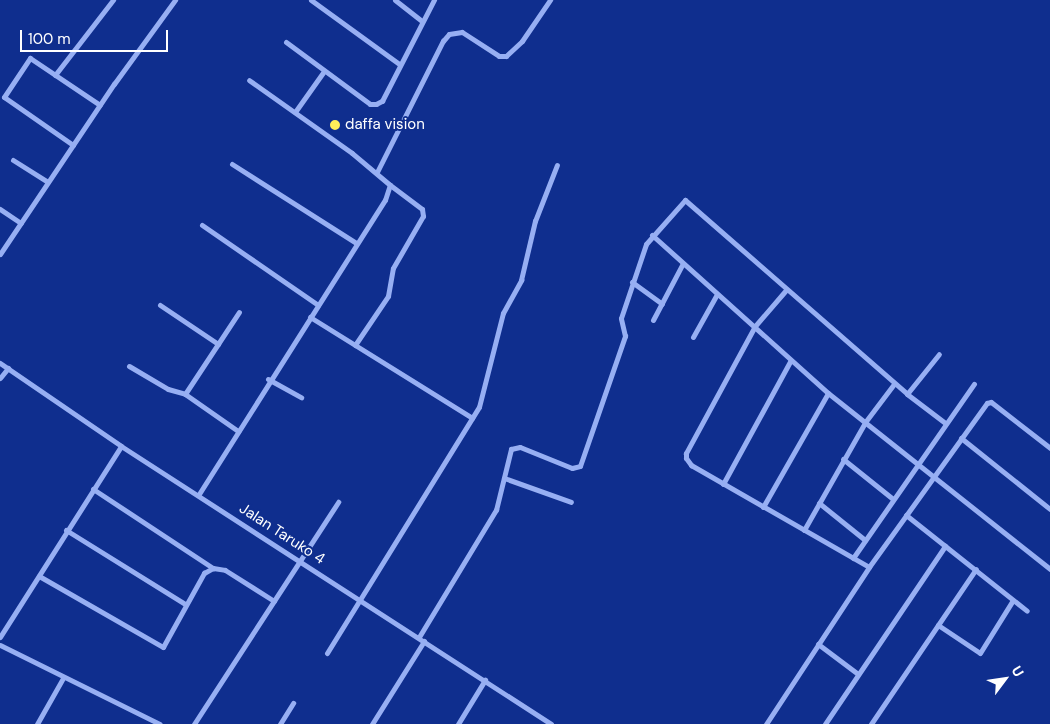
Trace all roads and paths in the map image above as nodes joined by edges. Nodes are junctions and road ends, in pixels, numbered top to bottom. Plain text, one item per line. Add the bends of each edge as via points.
1 (113, 0) edge
2 (175, 0) edge
3 (311, 0) edge
4 (395, 0) edge
5 (434, 0) edge
6 (550, 0) edge
7 (422, 21) junction
8 (286, 42) dead end
9 (399, 64) junction
10 (324, 71) junction
11 (55, 75) junction
12 (249, 80) dead end
13 (100, 105) junction
14 (295, 112) junction
15 (74, 144) junction
16 (13, 160) dead end
17 (232, 164) dead end
18 (557, 165) dead end
19 (376, 172) junction
20 (48, 182) junction
21 (390, 185) junction
22 (0, 210) edge
23 (21, 224) junction
24 (202, 225) dead end
25 (652, 235) junction
26 (356, 243) junction
27 (0, 254) edge
28 (683, 263) junction
29 (632, 282) junction
30 (786, 290) junction
31 (717, 294) junction
32 (662, 304) junction
33 (318, 305) junction
34 (160, 306) dead end
35 (239, 312) dead end
36 (310, 317) junction
37 (653, 320) dead end
38 (755, 326) junction
39 (693, 337) dead end
40 (218, 344) junction
41 (355, 346) junction
42 (938, 354) dead end
43 (791, 360) junction
44 (0, 363) edge
45 (129, 366) dead end
46 (8, 368) junction
47 (0, 378) edge
48 (268, 379) junction
49 (894, 384) junction
50 (974, 384) dead end
51 (828, 393) junction
52 (185, 394) junction
53 (907, 394) junction
54 (301, 397) dead end
55 (472, 418) junction
56 (866, 421) junction
57 (945, 423) junction
58 (238, 431) junction
59 (961, 438) junction
60 (121, 446) junction
61 (1050, 448) edge
62 (843, 459) junction
63 (918, 463) junction
64 (934, 476) junction
65 (504, 478) junction
66 (723, 484) junction
67 (93, 489) junction
68 (199, 494) junction
69 (893, 500) junction
70 (338, 502) dead end
71 (571, 502) dead end
72 (819, 503) junction
73 (763, 506) junction
74 (1050, 509) edge
75 (906, 515) junction
76 (66, 530) junction
77 (804, 530) junction
78 (865, 540) junction
79 (945, 546) junction
80 (853, 558) junction
81 (300, 561) junction
82 (869, 567) junction
83 (213, 568) junction
84 (1050, 569) edge
85 (976, 570) junction
86 (39, 576) junction
87 (363, 599) junction
88 (1013, 600) junction
89 (274, 601) junction
90 (185, 604) junction
91 (1027, 611) dead end
92 (938, 625) junction
93 (0, 638) edge
94 (421, 639) junction
95 (818, 644) junction
96 (0, 645) edge
97 (327, 653) dead end
98 (858, 674) junction
99 (63, 678) junction
100 (485, 680) junction
101 (293, 703) dead end
102 (37, 724) edge
103 (160, 724) edge
104 (194, 724) edge
105 (280, 724) edge
106 (372, 724) edge
107 (458, 724) edge
108 (551, 724) edge
109 (766, 724) edge
110 (825, 724) edge
111 (871, 724) edge

1 - 11 street
2 - 13 street
3 - 9 street
4 - 7 street
5 - 7 street
6 - 19 street via 522,41 506,56 499,56 462,32 449,34
7 - 9 street
8 - 10 street
9 - 10 street via 382,101 376,104 370,104
10 - 14 street
11 - 13 street
11 - 15 street via 30,58 4,97
12 - 14 street
13 - 15 street
14 - 19 street
15 - 20 street
16 - 20 street
17 - 26 street
18 - 55 street via 535,222 521,280 503,313 486,388
19 - 21 street
20 - 23 street
21 - 26 street
21 - 41 street via 422,209 423,216 392,268 388,296
22 - 23 street
23 - 27 street
24 - 33 street
25 - 28 street
25 - 29 street
25 - 30 street via 685,200
26 - 33 street
28 - 31 street
28 - 32 street
29 - 32 street
29 - 65 street via 621,318 625,336 580,466 572,468 515,447 509,451
30 - 38 street
30 - 49 street
31 - 38 street
31 - 39 street
32 - 37 street
33 - 36 street
34 - 40 street
35 - 40 street
36 - 41 street
36 - 48 street
38 - 43 street
38 - 66 street via 686,453 691,465
40 - 52 street
41 - 55 street
42 - 53 street
43 - 51 street
43 - 66 street
44 - 46 street, Jalan Taruko 4
45 - 52 street via 168,389
46 - 47 street
46 - 60 street, Jalan Taruko 4
48 - 54 street
48 - 58 street
49 - 53 street
49 - 56 street
50 - 57 street
51 - 56 street
51 - 73 street
52 - 58 street
53 - 57 street
55 - 87 street
56 - 62 street
56 - 63 street
57 - 63 street
58 - 68 street
59 - 61 street via 991,402
59 - 64 street
59 - 74 street
60 - 67 street
60 - 68 street, Jalan Taruko 4
62 - 69 street
62 - 72 street
63 - 64 street
63 - 69 street
64 - 75 street
64 - 84 street
65 - 71 street
65 - 94 street via 496,510
66 - 73 street
67 - 76 street
67 - 83 street
68 - 81 street, Jalan Taruko 4
69 - 78 street
70 - 81 street
72 - 77 street
72 - 78 street
73 - 77 street
75 - 79 street
75 - 82 street
76 - 86 street
76 - 90 street
77 - 80 street
78 - 80 street
79 - 85 street
79 - 98 street
80 - 82 street
81 - 87 street, Jalan Taruko 4
81 - 89 street
82 - 95 street
83 - 89 street via 225,570
83 - 90 street via 204,573
85 - 88 street
85 - 92 street
86 - 90 street via 163,647
86 - 93 street
87 - 94 street, Jalan Taruko 4
87 - 97 street
88 - 91 street
88 - 92 street via 980,653
89 - 104 street
92 - 111 street
94 - 100 street, Jalan Taruko 4
94 - 106 street
95 - 98 street
95 - 109 street
96 - 99 street
98 - 110 street
99 - 102 street
99 - 103 street
100 - 107 street
100 - 108 street, Jalan Taruko 4
101 - 105 street

